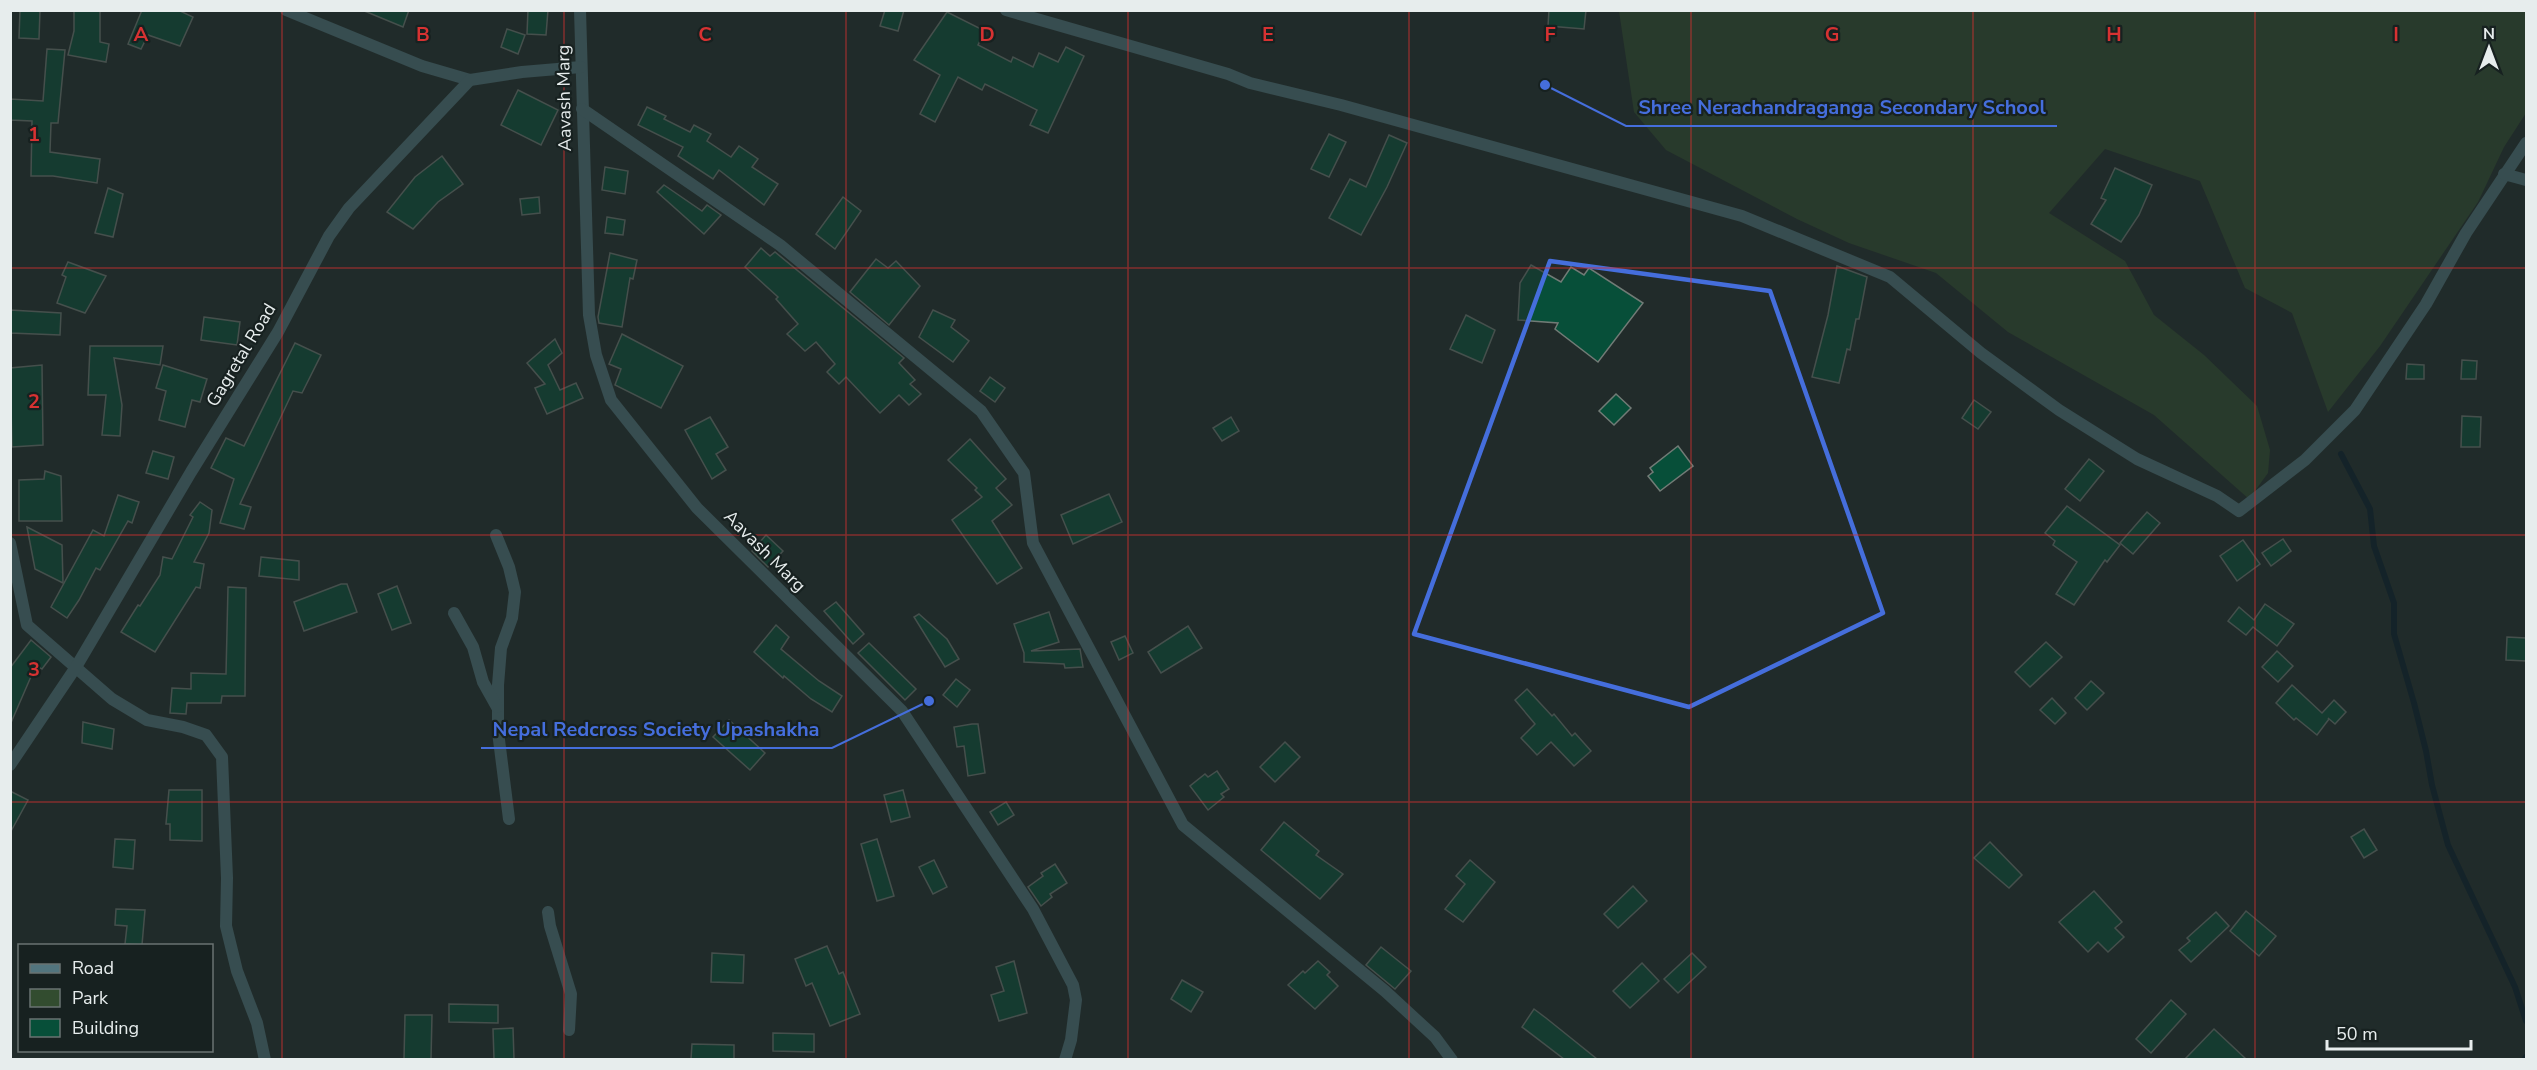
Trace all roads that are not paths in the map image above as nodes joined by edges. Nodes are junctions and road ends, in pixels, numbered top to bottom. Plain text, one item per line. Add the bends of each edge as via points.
1 (286, 10) edge
2 (580, 10) edge
3 (1006, 10) edge
4 (581, 67) junction
5 (470, 80) junction
6 (582, 109) junction
7 (2526, 143) edge
8 (2505, 174) junction
9 (2526, 180) edge
10 (496, 535) dead end
11 (10, 543) edge
12 (454, 613) dead end
13 (75, 667) junction
14 (498, 709) junction
15 (10, 765) edge
16 (509, 819) dead end
17 (548, 912) dead end
18 (568, 1030) dead end
19 (265, 1059) edge
20 (1065, 1059) edge
21 (1452, 1059) edge

1 - 5 street via 422,66
2 - 4 street, Aavash Marg
3 - 8 street via 1250,83 1742,216 1890,277 1981,353 2059,410 2137,459 2217,496 2239,511 2305,460 2355,410
4 - 5 street
4 - 6 street, Aavash Marg
5 - 13 street, Gagretal Road via 349,208 329,236 278,332
6 - 20 street, Aavash Marg via 589,315 596,355 611,400 697,508 902,711 1033,909 1065,966 1076,1000
6 - 21 street via 780,245 981,411 1024,473 1033,543 1183,825 1385,991 1435,1037
7 - 8 street
8 - 9 street
10 - 14 street via 515,592 512,618 501,648
11 - 13 street via 27,625
12 - 14 street
13 - 15 street, Gagretal Road
13 - 19 street via 112,699 147,720 206,735 222,757 226,926
14 - 16 street
17 - 18 street via 570,994

